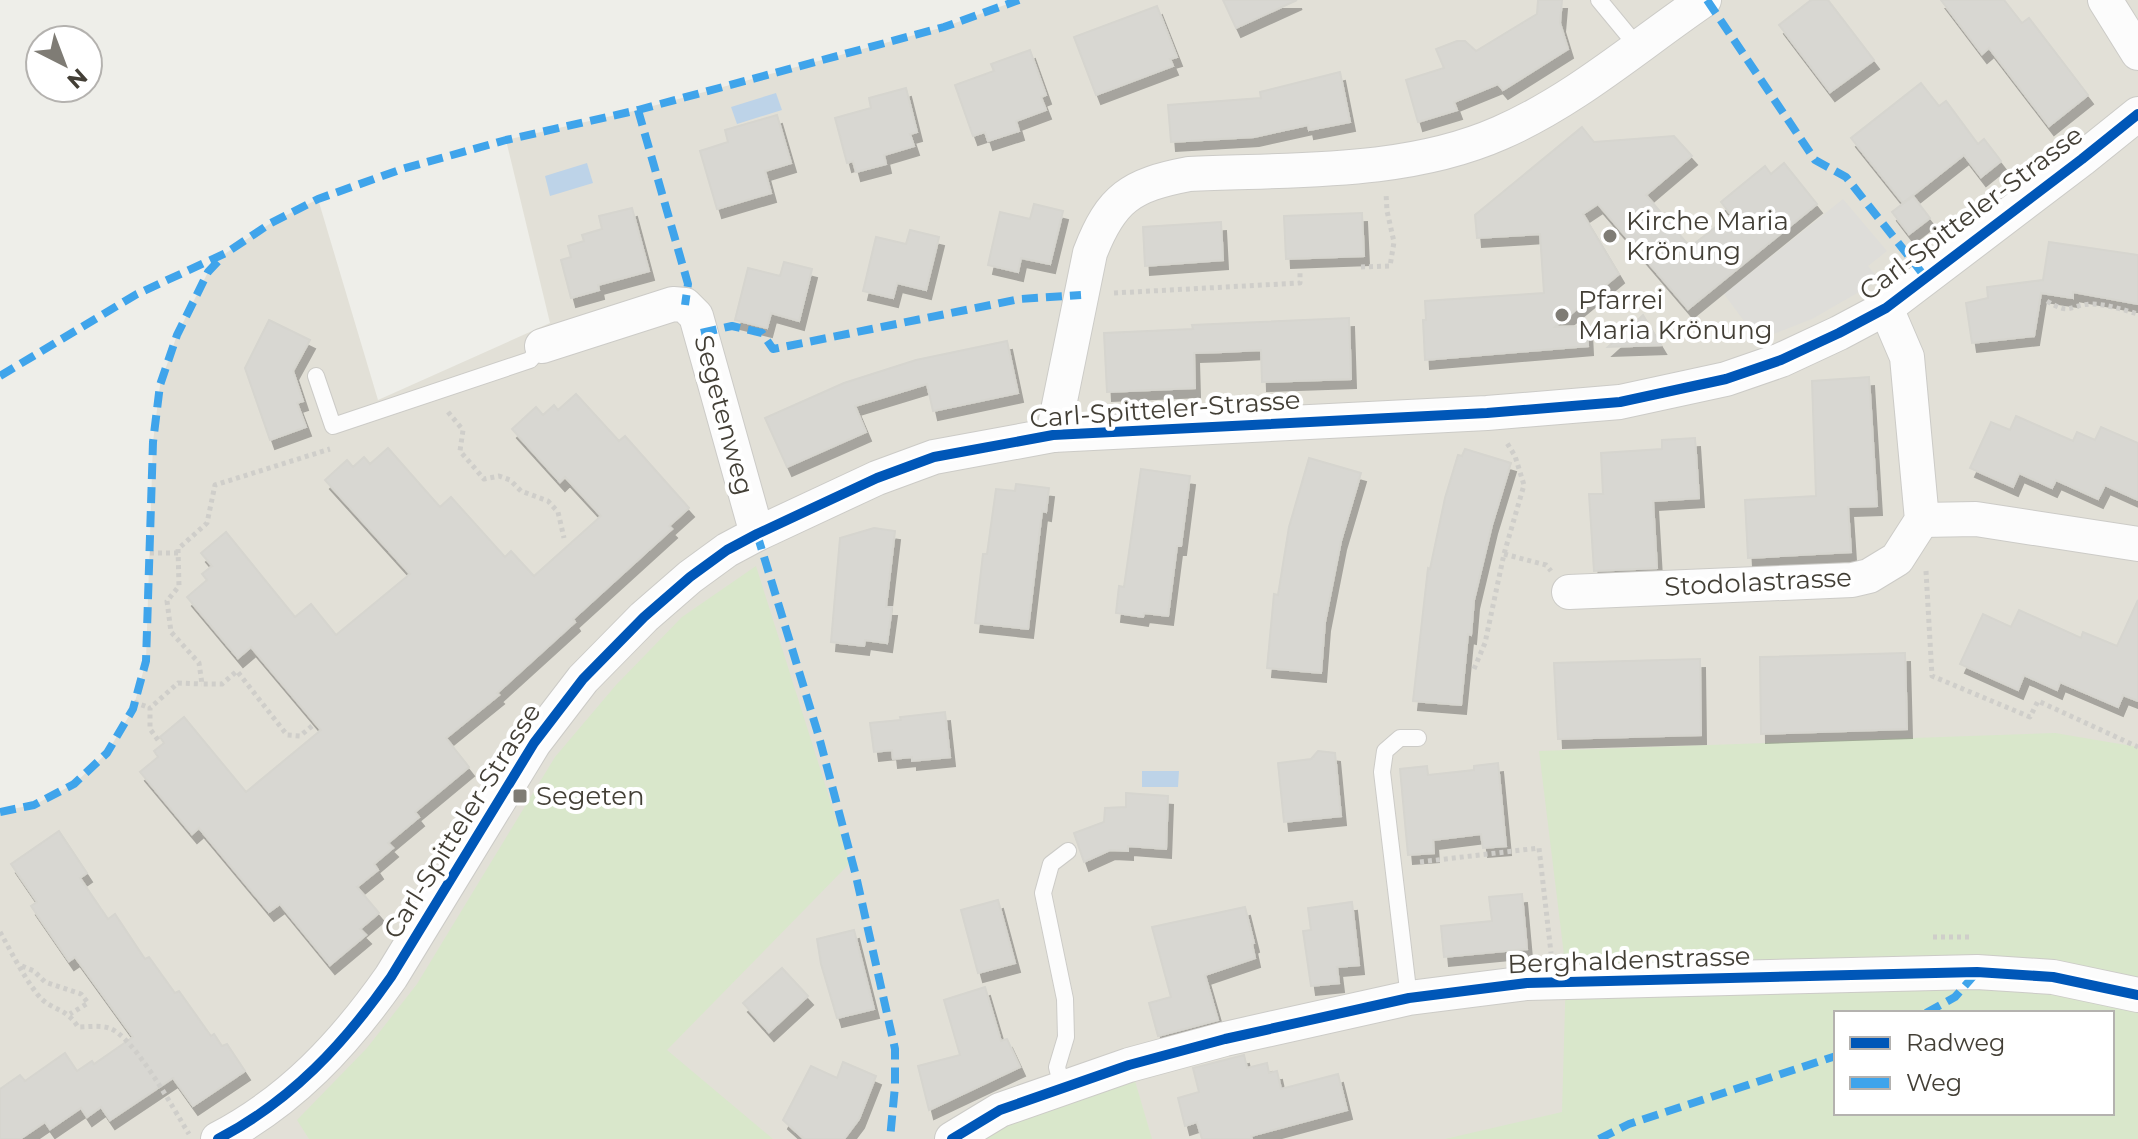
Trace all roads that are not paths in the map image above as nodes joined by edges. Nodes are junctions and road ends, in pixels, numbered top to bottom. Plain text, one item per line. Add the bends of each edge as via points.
1 (1599, 0) edge
2 (1704, 0) edge
3 (2105, 0) edge
4 (1637, 46) junction
5 (2138, 53) edge
6 (2138, 114) edge
7 (1886, 308) junction
8 (542, 346) joint
9 (316, 376) dead end
10 (1053, 435) junction
11 (1922, 520) junction
12 (757, 534) junction
13 (2138, 544) edge
14 (1569, 592) road end
15 (1418, 738) dead end
16 (1068, 851) dead end
17 (2138, 995) edge
18 (1409, 998) junction
19 (1062, 1087) junction
20 (218, 1139) edge
21 (952, 1139) edge

1 - 4 lane
2 - 4 street
3 - 5 street
4 - 10 street via 1538,114 1459,148 1385,164 1189,174 1157,180 1131,193 1106,217 1090,253
6 - 7 street, Carl-Spitteler-Strasse
7 - 10 street, Carl-Spitteler-Strasse via 1781,360 1726,379 1620,402
7 - 11 street via 1907,357
8 - 9 lane via 530,360 333,426
8 - 12 street, Segetenweg via 673,304 685,305 696,316
10 - 12 street, Carl-Spitteler-Strasse via 934,457
11 - 13 street via 1976,519
11 - 14 street, Stodolastrasse via 1897,559 1852,580
12 - 20 street, Carl-Spitteler-Strasse via 690,577 583,679 534,743 365,1013 316,1070
15 - 18 lane via 1400,738 1385,751 1382,772
16 - 19 lane via 1051,864 1043,893 1065,999 1066,1037 1057,1067
17 - 18 street, Berghaldenstrasse via 2053,977 1977,972 1527,983
18 - 19 street, Berghaldenstrasse via 1225,1039
19 - 21 street, Berghaldenstrasse via 1000,1110

